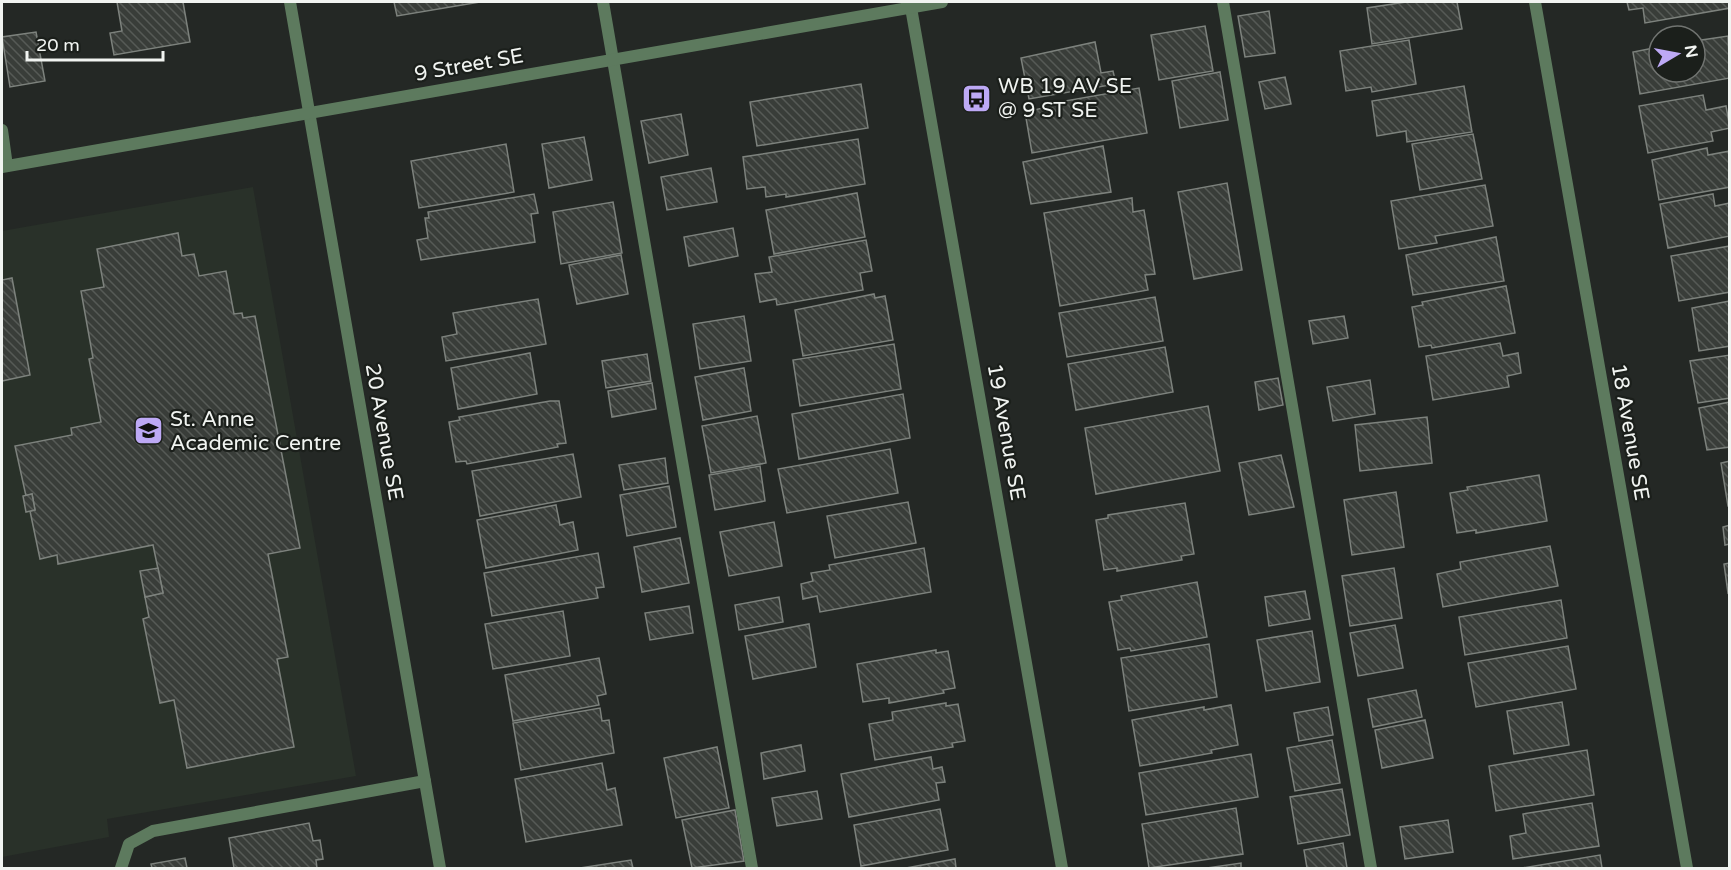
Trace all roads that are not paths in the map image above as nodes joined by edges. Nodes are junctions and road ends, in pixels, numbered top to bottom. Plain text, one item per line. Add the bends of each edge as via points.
1 (290, 2) edge
2 (603, 2) edge
3 (942, 2) edge
4 (1223, 2) edge
5 (1535, 2) edge
6 (910, 4) edge
7 (611, 60) junction
8 (309, 113) junction
9 (2, 130) edge
10 (4, 167) edge
11 (425, 781) junction
12 (121, 868) edge
13 (440, 868) edge
14 (752, 868) edge
15 (1062, 868) edge
16 (1371, 868) edge
17 (1687, 868) edge

1 - 8 street, 20 Avenue SE
2 - 7 street
3 - 6 street, 9 Street SE
4 - 16 street
5 - 17 street, 18 Avenue SE
6 - 7 street, 9 Street SE
6 - 15 street, 19 Avenue SE
7 - 8 street, 9 Street SE
7 - 14 street
8 - 10 street, 9 Street SE
8 - 11 street, 20 Avenue SE
9 - 10 street
11 - 12 street via 153,831 129,844
11 - 13 street, 20 Avenue SE

